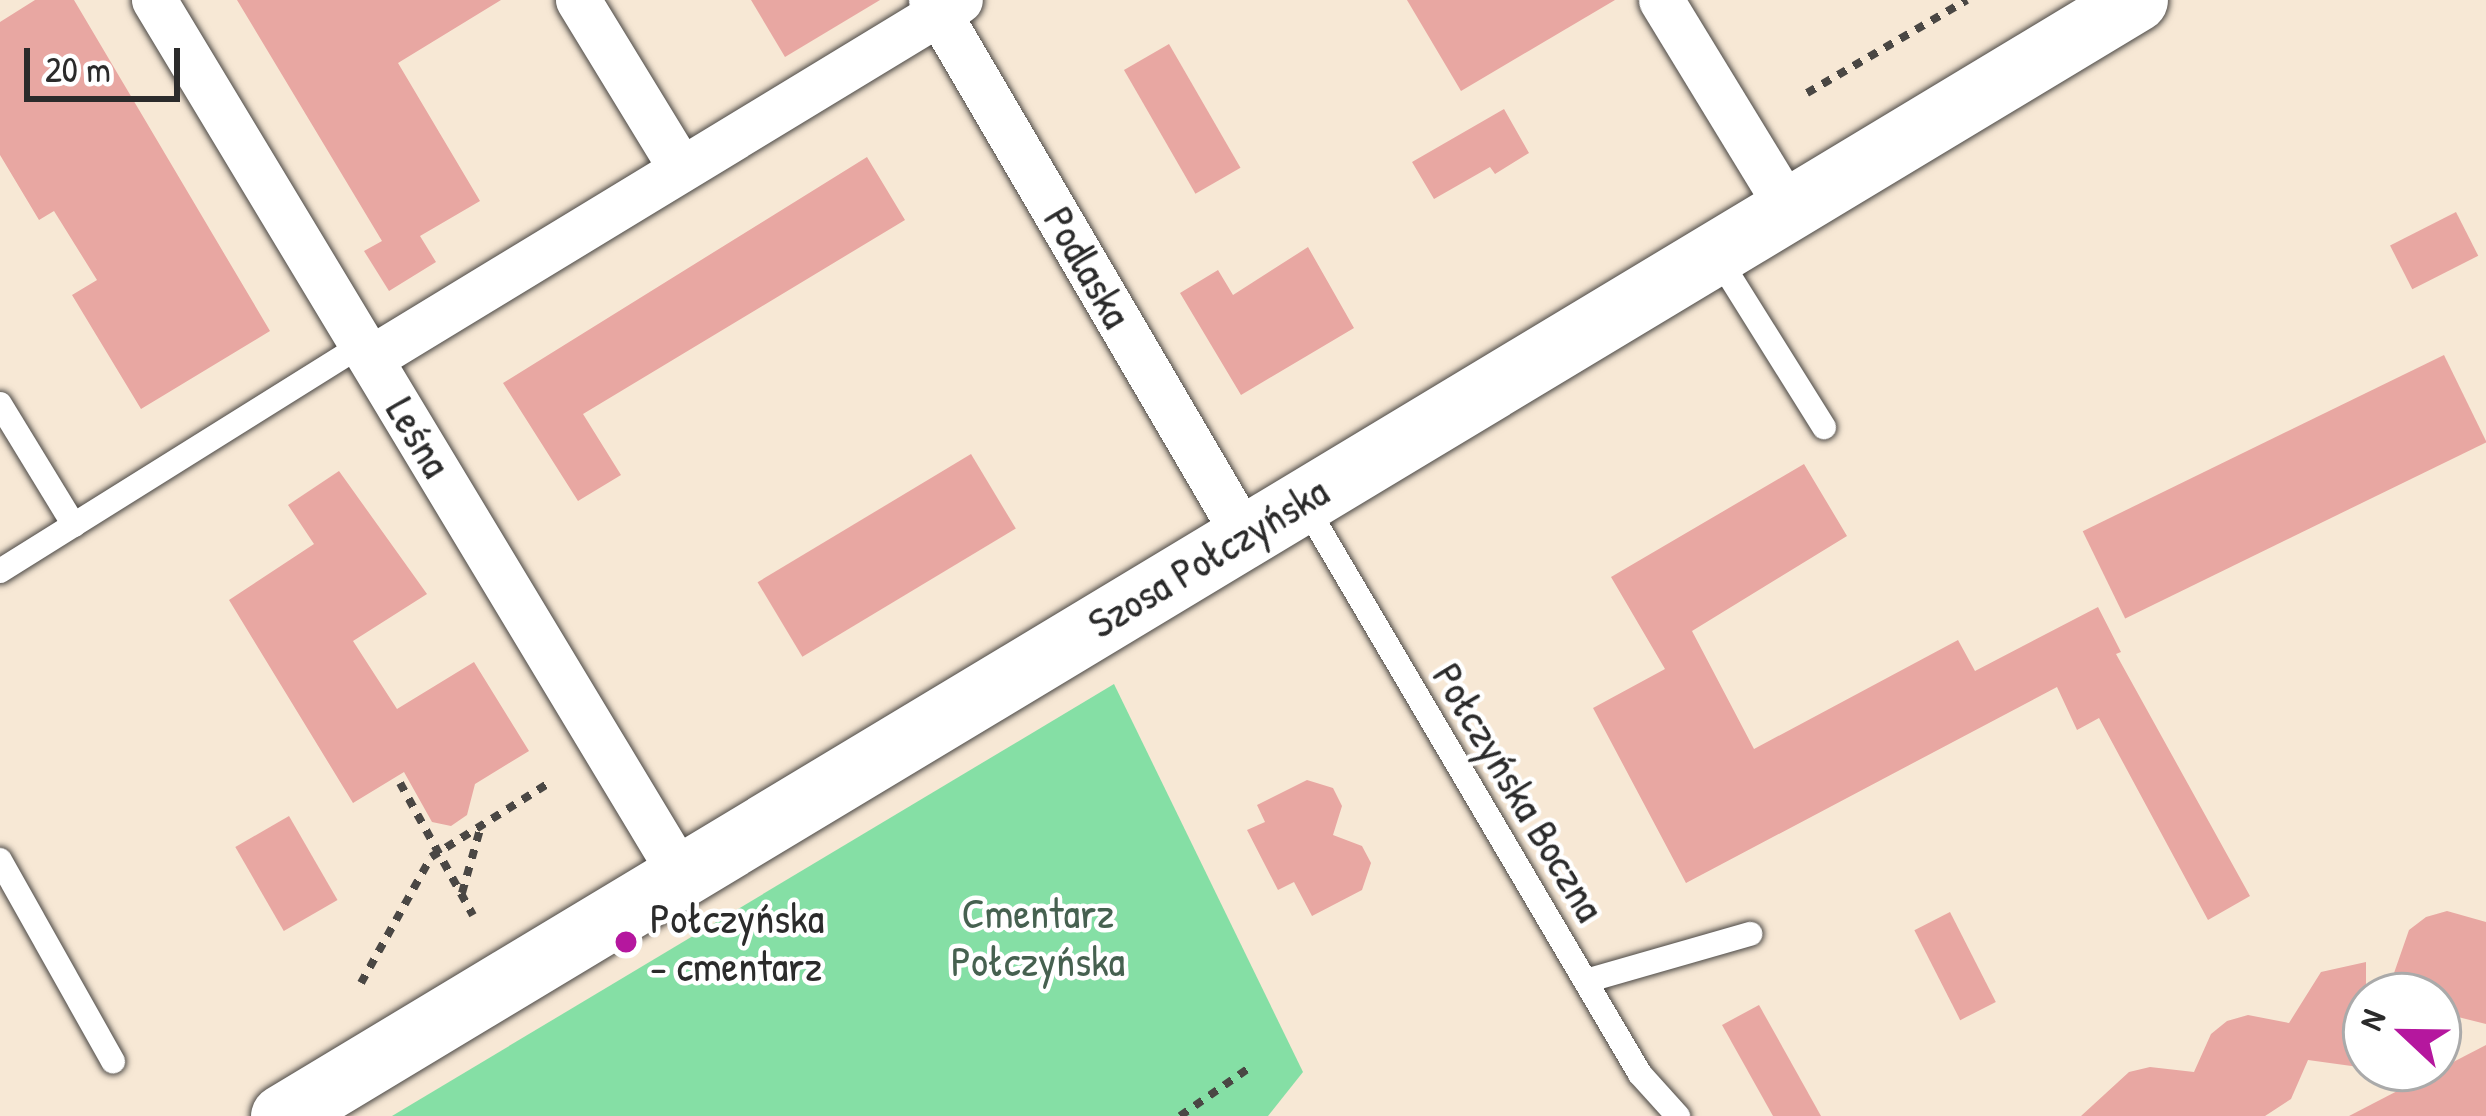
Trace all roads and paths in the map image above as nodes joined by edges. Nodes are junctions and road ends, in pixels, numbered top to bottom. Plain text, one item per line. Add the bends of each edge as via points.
1 (154, 0) edge
2 (578, 0) edge
3 (1661, 0) edge
4 (1967, 0) edge
5 (2136, 0) edge
6 (944, 4) edge
7 (1807, 93) dead end
8 (680, 167) junction
9 (1789, 210) junction
10 (1716, 254) junction
11 (367, 351) junction
12 (0, 404) edge
13 (1823, 427) dead end
14 (1302, 501) junction
15 (74, 525) junction
16 (1244, 535) junction
17 (0, 571) edge
18 (552, 781) dead end
19 (400, 783) dead end
20 (481, 826) junction
21 (440, 852) junction
22 (0, 860) edge
23 (681, 875) junction
24 (462, 894) junction
25 (473, 915) dead end
26 (1750, 934) dead end
27 (1586, 981) junction
28 (361, 982) dead end
29 (113, 1061) dead end
30 (1252, 1066) dead end
31 (282, 1116) edge
32 (1180, 1116) edge
33 (1678, 1116) edge

1 - 11 street, Leśna
2 - 8 street
3 - 9 street
4 - 7 path
5 - 9 main road, Szosa Połczyńska
6 - 8 street
6 - 16 street, Podlaska
8 - 11 street
9 - 10 main road, Szosa Połczyńska
10 - 13 lane
10 - 14 main road, Szosa Połczyńska
11 - 15 lane
11 - 23 street, Leśna
12 - 15 lane
14 - 16 main road, Szosa Połczyńska
14 - 27 lane, Połczyńska Boczna
15 - 17 lane
16 - 23 main road, Szosa Połczyńska
18 - 20 path
19 - 21 path
20 - 21 path
20 - 24 path
21 - 24 path
21 - 28 path
22 - 29 lane
23 - 31 main road, Szosa Połczyńska
24 - 25 path
26 - 27 lane
27 - 33 lane, Połczyńska Boczna via 1640,1074
30 - 32 path

